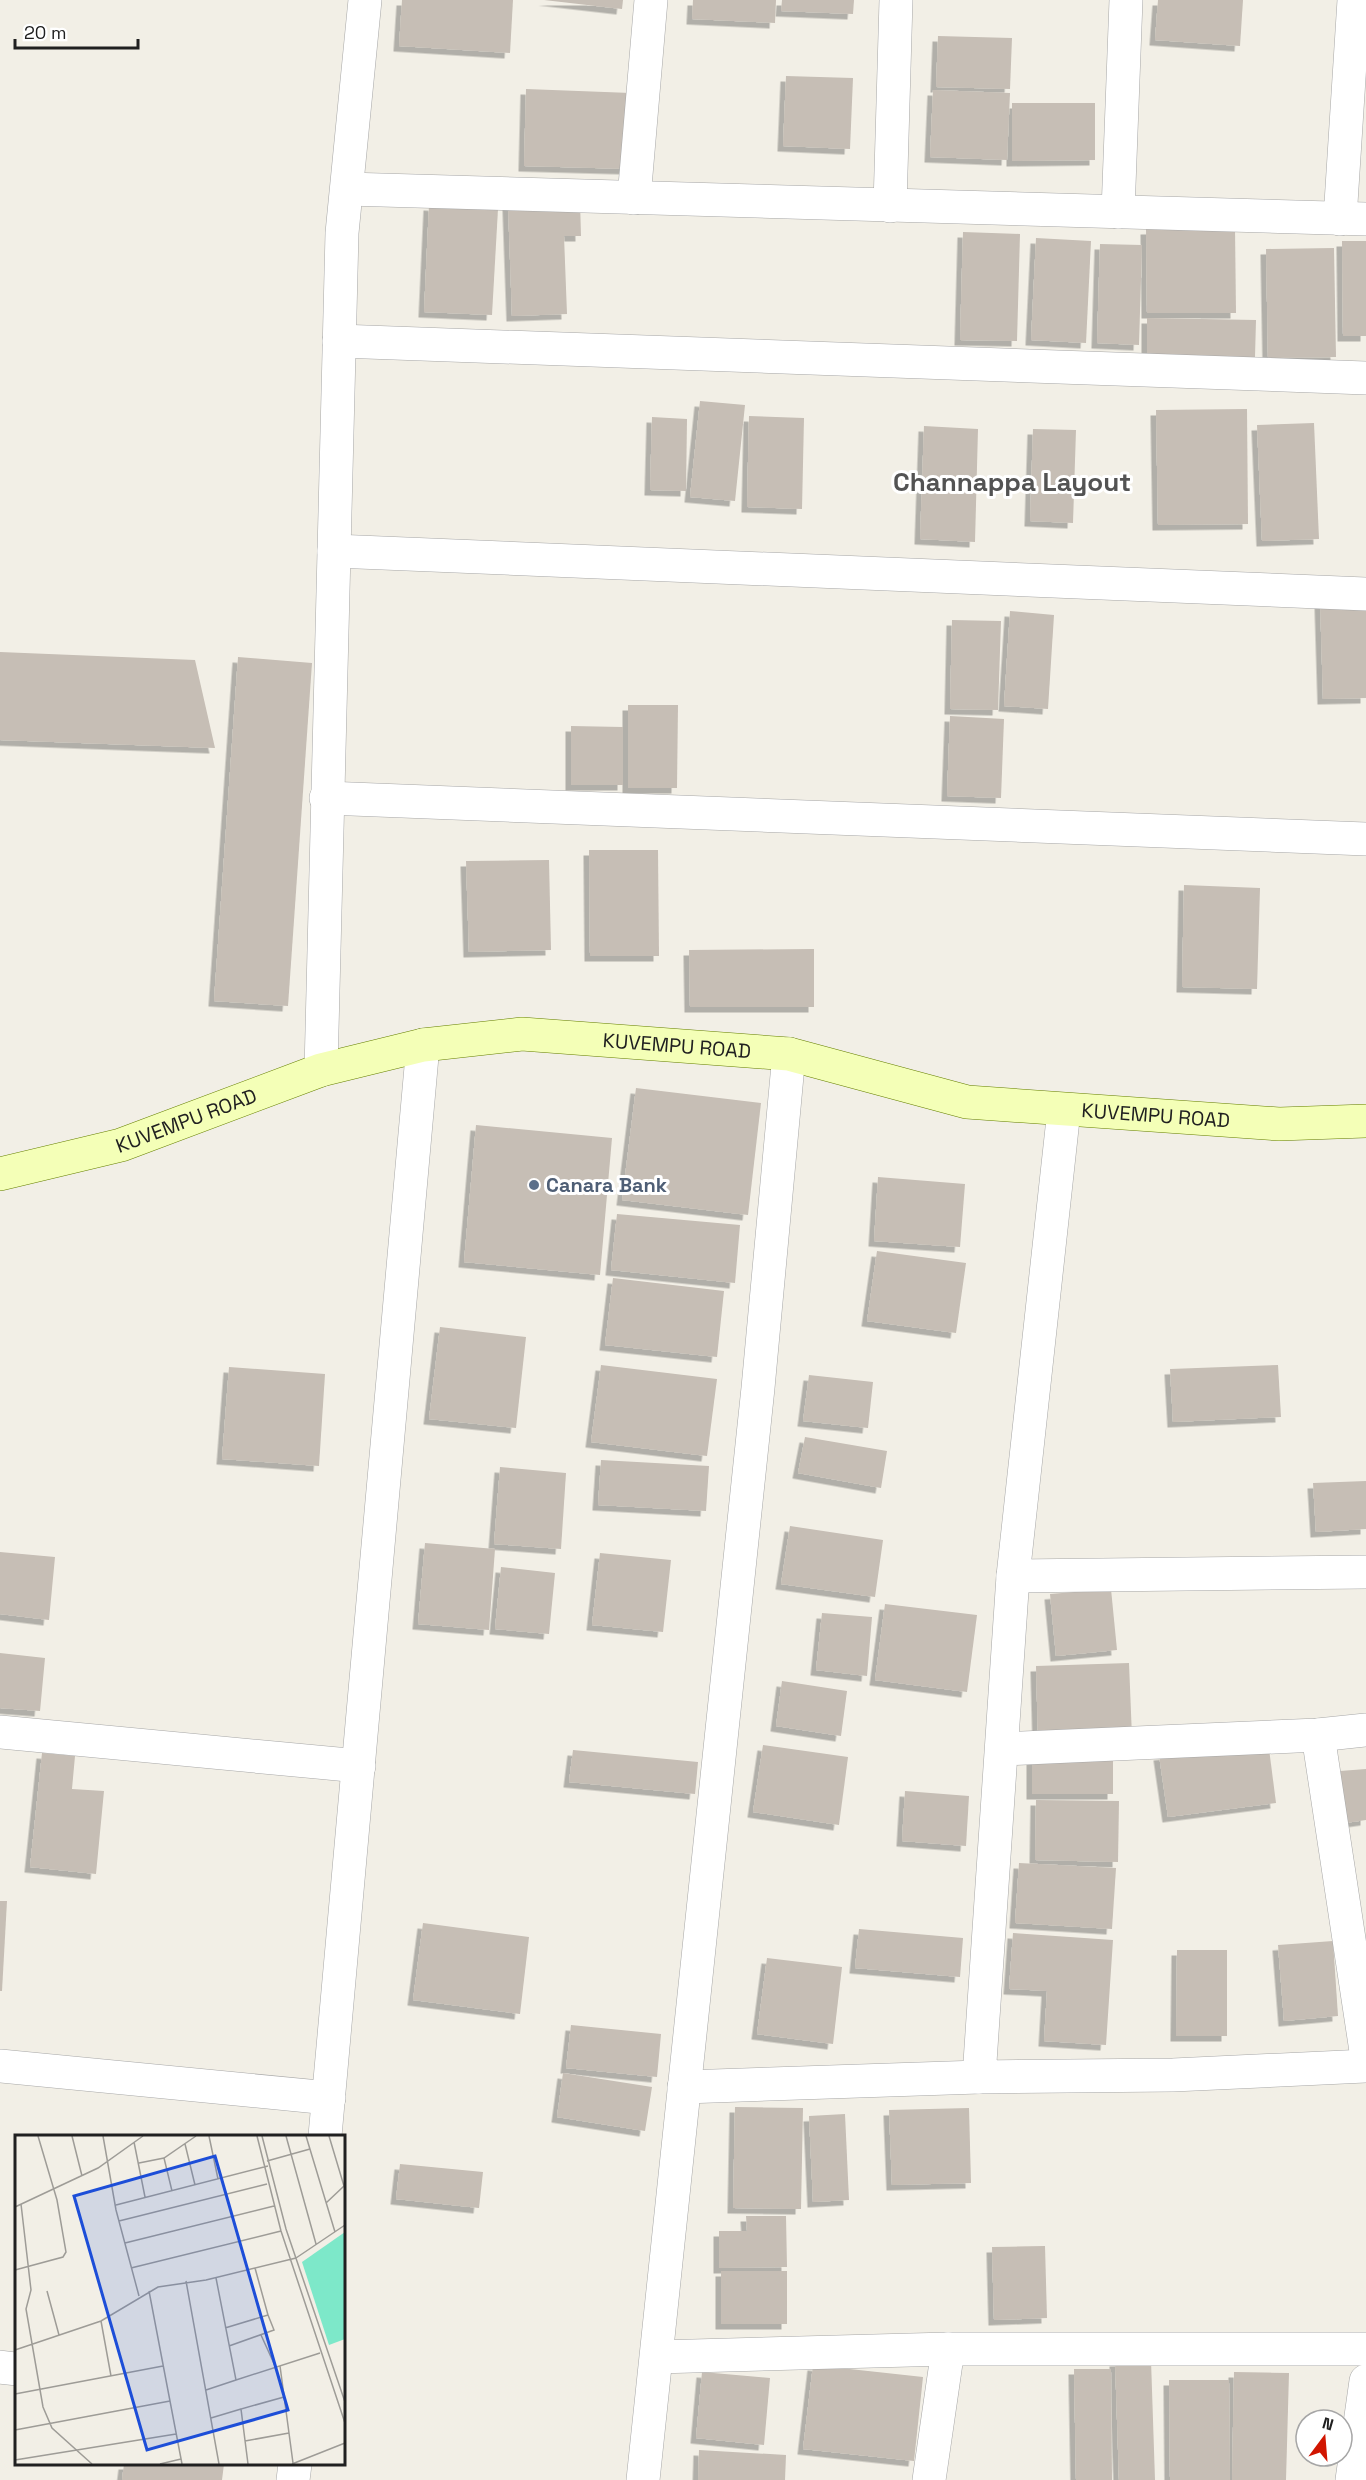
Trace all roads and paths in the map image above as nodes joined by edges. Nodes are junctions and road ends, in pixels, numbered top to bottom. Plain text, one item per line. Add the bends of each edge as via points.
1 (365, 0) edge
2 (651, 0) edge
3 (896, 0) edge
4 (1126, 0) edge
5 (1354, 0) edge
6 (347, 189) junction
7 (634, 198) junction
8 (890, 206) junction
9 (1118, 213) junction
10 (1353, 219) edge
11 (339, 341) junction
12 (1366, 378) edge
13 (334, 551) junction
14 (1366, 594) edge
15 (326, 798) junction
16 (1366, 839) edge
17 (423, 1045) junction
18 (789, 1054) junction
19 (321, 1070) junction
20 (1065, 1110) junction
21 (1366, 1121) edge
22 (0, 1174) edge
23 (1366, 1572) edge
24 (1013, 1576) junction
25 (1366, 1730) edge
26 (0, 1732) edge
27 (1318, 1735) junction
28 (1002, 1749) junction
29 (359, 1766) junction
30 (1366, 2051) edge
31 (0, 2066) edge
32 (1366, 2066) edge
33 (979, 2077) junction
34 (684, 2087) junction
35 (329, 2098) junction
36 (325, 2135) edge
37 (948, 2349) junction
38 (1366, 2349) edge
39 (657, 2357) junction
40 (0, 2367) edge
41 (15, 2369) edge
42 (1366, 2381) edge
43 (295, 2465) edge
44 (293, 2480) edge
45 (643, 2480) edge
46 (929, 2480) edge
47 (1352, 2480) edge

1 - 6 street
2 - 7 street
3 - 8 street
4 - 9 street
5 - 10 street
6 - 7 street
6 - 11 street
7 - 8 street
8 - 9 street
9 - 10 street
11 - 12 street
11 - 13 street
13 - 14 street
13 - 15 street
15 - 16 street
15 - 19 street
17 - 18 main road, KUVEMPU ROAD via 522,1034
17 - 19 main road, KUVEMPU ROAD
17 - 29 street
18 - 20 main road, KUVEMPU ROAD via 967,1102
18 - 34 street
19 - 22 main road, KUVEMPU ROAD via 121,1145
20 - 21 main road, KUVEMPU ROAD via 1278,1124
20 - 24 street
23 - 24 street
24 - 28 street
25 - 27 street
26 - 29 street
27 - 28 street
27 - 30 street
28 - 33 street
29 - 35 street
31 - 35 street
32 - 33 street via 1173,2075
33 - 34 street
34 - 39 street
35 - 36 street
37 - 38 street
37 - 39 street
37 - 46 street
39 - 45 street
40 - 41 street
42 - 47 street
43 - 44 street

